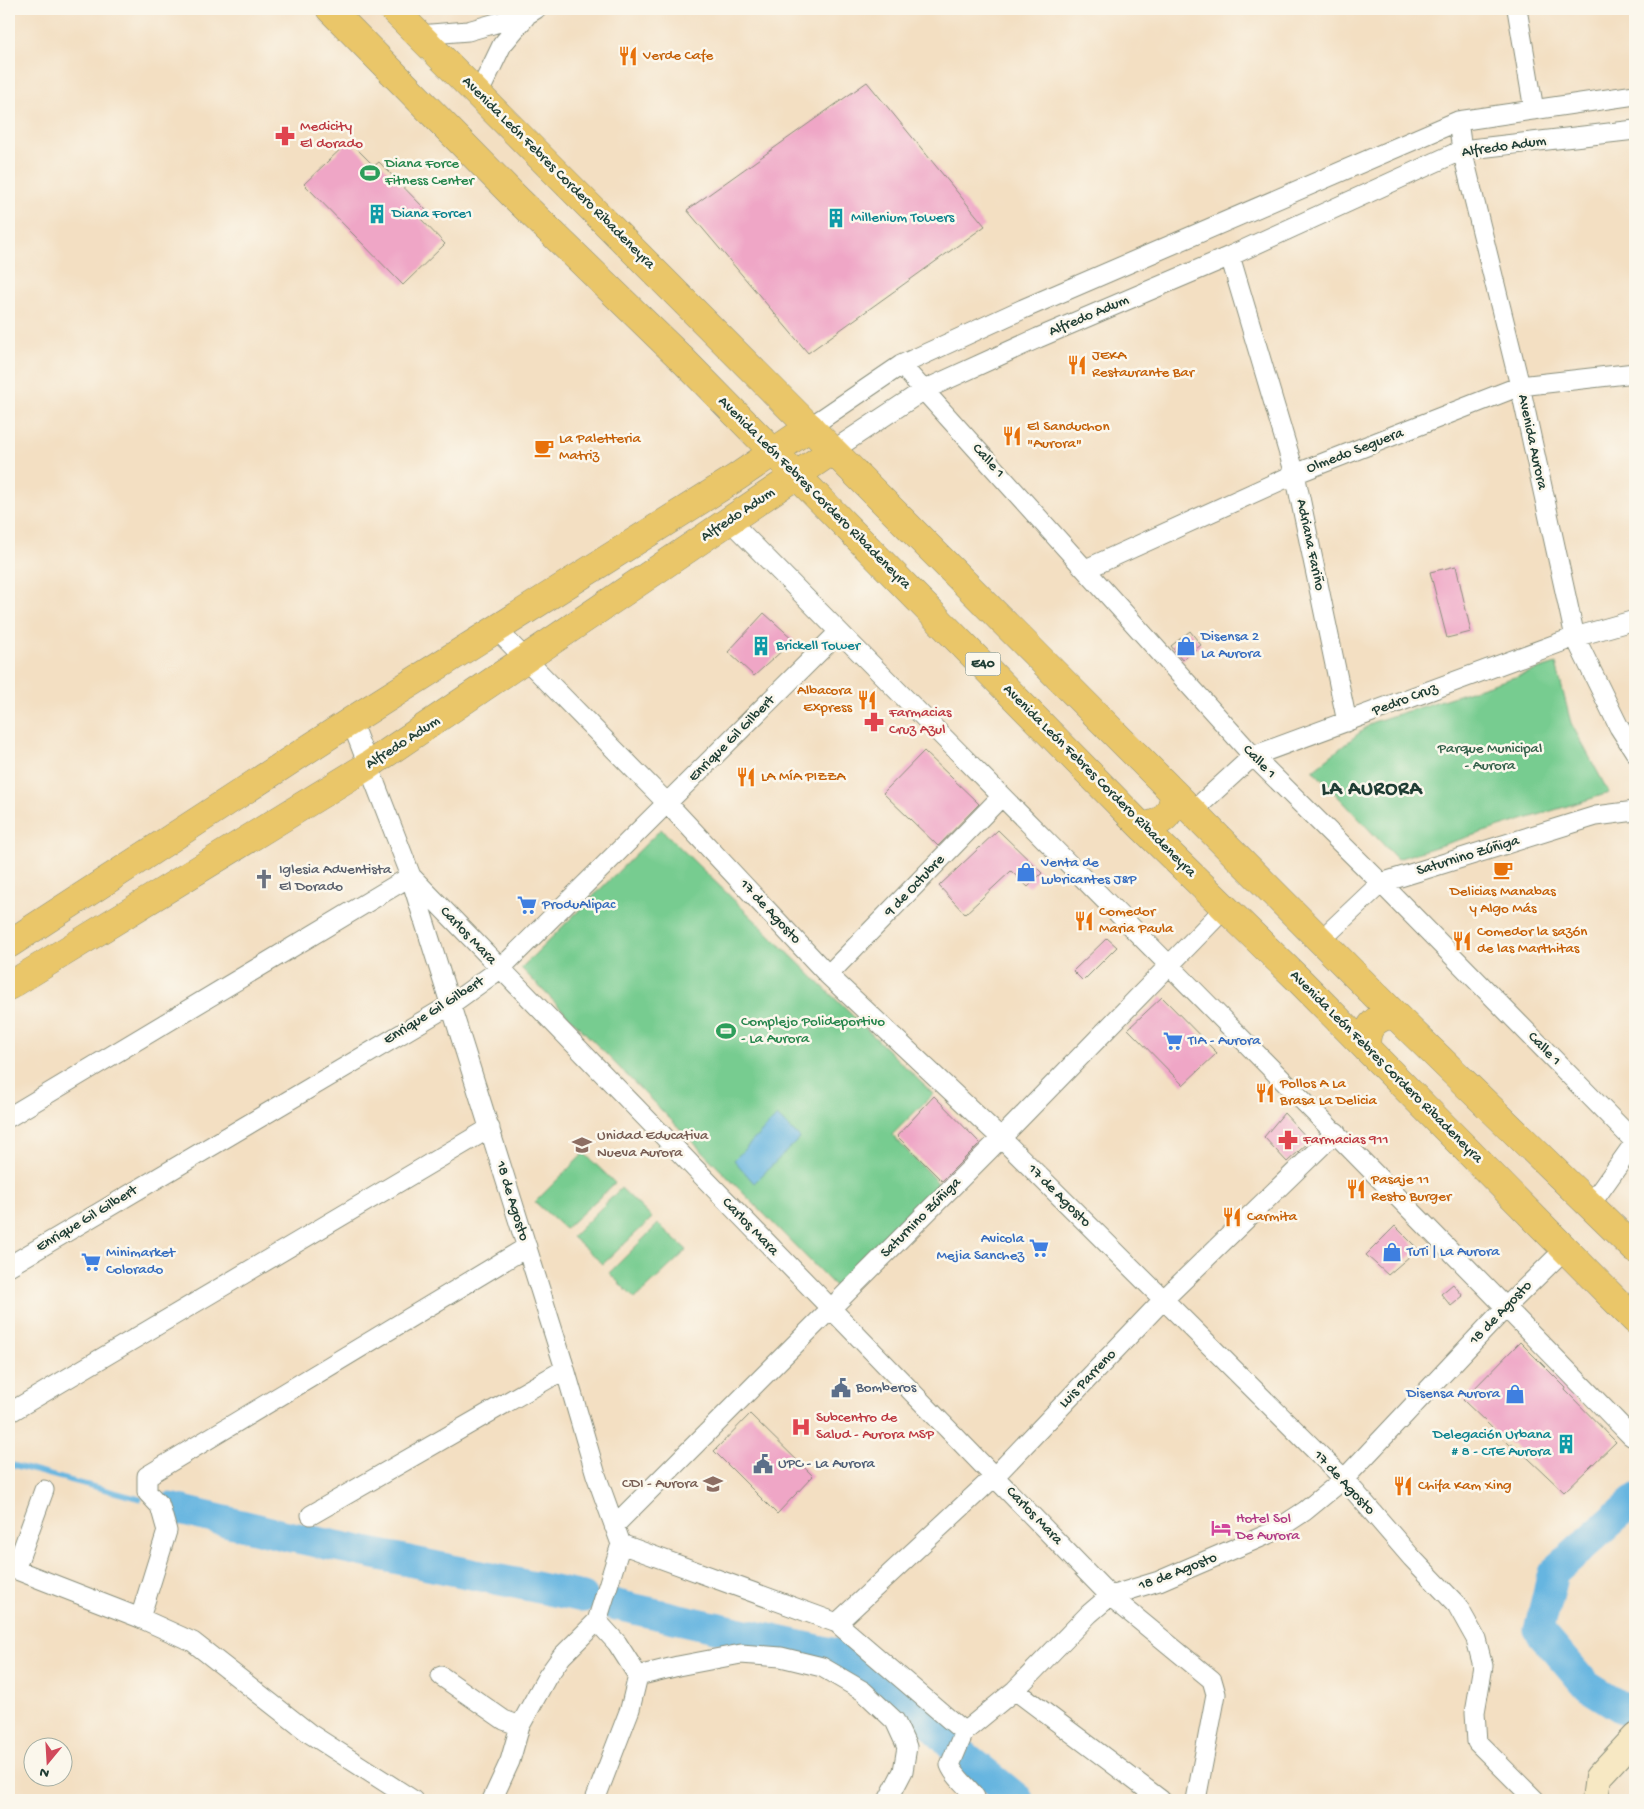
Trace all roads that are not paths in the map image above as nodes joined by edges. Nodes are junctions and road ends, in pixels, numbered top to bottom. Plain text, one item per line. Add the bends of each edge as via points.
1 (330, 9) edge
2 (394, 9) edge
3 (1517, 9) edge
4 (532, 11) edge
5 (419, 35) junction
6 (478, 95) junction
7 (1635, 95) edge
8 (1534, 110) junction
9 (1458, 121) junction
10 (1635, 130) edge
11 (1462, 150) junction
12 (1230, 256) junction
13 (1023, 309) junction
14 (1038, 338) junction
15 (901, 365) junction
16 (1635, 373) edge
17 (1520, 386) junction
18 (924, 390) junction
19 (810, 427) junction
20 (832, 451) junction
21 (773, 452) junction
22 (1295, 474) junction
23 (796, 475) junction
24 (730, 521) junction
25 (1086, 569) junction
26 (1635, 620) edge
27 (497, 630) junction
28 (839, 632) junction
29 (1575, 636) junction
30 (527, 660) junction
31 (351, 721) junction
32 (1347, 722) junction
33 (1635, 752) edge
34 (1253, 756) junction
35 (369, 766) junction
36 (1001, 797) junction
37 (1183, 802) junction
38 (668, 804) junction
39 (1635, 810) edge
40 (1141, 826) junction
41 (1234, 853) junction
42 (411, 876) junction
43 (1198, 881) junction
44 (1381, 883) junction
45 (1225, 908) junction
46 (9, 944) edge
47 (1328, 947) junction
48 (1169, 965) junction
49 (500, 969) junction
50 (828, 975) junction
51 (1302, 983) junction
52 (9, 986) edge
53 (450, 1005) junction
54 (1395, 1015) junction
55 (1367, 1049) junction
56 (9, 1117) edge
57 (490, 1128) junction
58 (1336, 1132) junction
59 (1001, 1138) junction
60 (1635, 1142) edge
61 (1591, 1204) junction
62 (527, 1247) junction
63 (1566, 1248) junction
64 (1635, 1249) edge
65 (9, 1266) edge
66 (1163, 1300) junction
67 (1506, 1307) junction
68 (830, 1310) junction
69 (1635, 1320) edge
70 (565, 1369) junction
71 (9, 1414) edge
72 (1631, 1436) dead end
73 (995, 1476) junction
74 (1344, 1479) junction
75 (44, 1490) dead end
76 (311, 1515) dead end
77 (614, 1526) junction
78 (621, 1544) junction
79 (12, 1568) edge
80 (1110, 1596) junction
81 (140, 1618) junction
82 (597, 1621) junction
83 (837, 1623) junction
84 (441, 1676) dead end
85 (638, 1676) junction
86 (1015, 1690) junction
87 (520, 1726) junction
88 (964, 1732) junction
89 (1635, 1737) edge
90 (1596, 1788) edge
91 (413, 1800) edge
92 (492, 1800) edge
93 (595, 1800) edge
94 (888, 1800) edge
95 (974, 1800) edge
96 (1161, 1800) edge
97 (1196, 1800) edge
98 (1535, 1800) edge

1 - 21 main road, Avenida León Febres Cordero Ribadeneyra / E40
2 - 5 main road, Avenida León Febres Cordero Ribadeneyra
3 - 8 street
4 - 5 street via 468,31
4 - 6 street via 502,45
5 - 6 main road, Avenida León Febres Cordero Ribadeneyra
6 - 19 main road, Avenida León Febres Cordero Ribadeneyra
7 - 8 street, Alfredo Adum
8 - 9 street, Alfredo Adum
9 - 11 street, Avenida Aurora
9 - 13 street, Alfredo Adum
10 - 11 street, Alfredo Adum
11 - 12 street, Alfredo Adum
11 - 17 street, Avenida Aurora
12 - 14 street, Alfredo Adum
12 - 22 street, Adriana Fariño
13 - 14 street
13 - 15 street, Alfredo Adum
14 - 18 street, Alfredo Adum
15 - 18 street, Calle 1
15 - 19 street, Alfredo Adum
16 - 17 street, Olmedo Seguera
17 - 22 street, Olmedo Seguera
17 - 29 street, Avenida Aurora
18 - 20 street, Alfredo Adum
18 - 25 street, Calle 1
19 - 20 main road, Avenida León Febres Cordero Ribadeneyra
19 - 21 main road, Alfredo Adum
20 - 23 main road, Alfredo Adum
20 - 37 main road, Avenida León Febres Cordero Ribadeneyra
21 - 23 main road, Avenida León Febres Cordero Ribadeneyra / E40
21 - 27 main road, Alfredo Adum
22 - 25 street, Olmedo Seguera
22 - 32 street, Adriana Fariño
23 - 24 main road, Alfredo Adum
23 - 40 main road, Avenida León Febres Cordero Ribadeneyra / E40
24 - 28 street
24 - 30 main road, Alfredo Adum
25 - 34 street, Calle 1
26 - 29 street, Pedro Cruz
27 - 30 street, 17 de Agosto
27 - 31 main road, Alfredo Adum
28 - 36 street
28 - 38 street, Enrique Gil Gilbert
29 - 32 street, Pedro Cruz
29 - 33 street, Avenida Aurora via 1619,727
30 - 35 main road, Alfredo Adum
30 - 38 street, 17 de Agosto
31 - 35 street, Carlos Mara
31 - 46 main road, Alfredo Adum
32 - 34 street, Pedro Cruz
34 - 37 street, Pedro Cruz
34 - 44 street, Calle 1
35 - 42 street, Carlos Mara
35 - 52 main road, Alfredo Adum
36 - 48 street
36 - 50 street, 9 de Octubre
37 - 40 main road via 1173,805 1169,814 1156,823
37 - 41 main road, Avenida León Febres Cordero Ribadeneyra
38 - 49 street, Enrique Gil Gilbert
38 - 50 street, 17 de Agosto
39 - 44 street, Saturnino Zúñiga via 1596,816
40 - 43 main road, Avenida León Febres Cordero Ribadeneyra / E40
41 - 43 main road via 1214,857 1201,871
41 - 47 main road, Avenida León Febres Cordero Ribadeneyra
42 - 49 street, Carlos Mara
42 - 53 street, 18 de Agosto
42 - 56 street
43 - 45 main road, Avenida León Febres Cordero Ribadeneyra / E40
44 - 47 street, Saturnino Zúñiga
44 - 60 street, Calle 1
45 - 48 street, Saturnino Zúñiga
45 - 51 main road, Avenida León Febres Cordero Ribadeneyra / E40
47 - 51 main road via 1338,966 1333,977 1325,985
47 - 54 main road, Avenida León Febres Cordero Ribadeneyra
48 - 58 street
48 - 59 street, Saturnino Zúñiga
49 - 53 street, Enrique Gil Gilbert
49 - 68 street, Carlos Mara
50 - 59 street, 17 de Agosto
51 - 55 main road, Avenida León Febres Cordero Ribadeneyra / E40
53 - 57 street, 18 de Agosto
53 - 65 street, Enrique Gil Gilbert
54 - 55 main road via 1376,1020 1369,1028
54 - 61 main road, Avenida León Febres Cordero Ribadeneyra
55 - 63 main road, Avenida León Febres Cordero Ribadeneyra / E40
57 - 62 street, 18 de Agosto
57 - 71 street
58 - 66 street, Luis Parreno
58 - 67 street
59 - 66 street, 17 de Agosto
59 - 68 street, Saturnino Zúñiga
60 - 61 street
61 - 64 main road, Avenida León Febres Cordero Ribadeneyra
62 - 70 street, 18 de Agosto
62 - 81 street via 147,1476 147,1492 160,1506 166,1531
63 - 67 street, 18 de Agosto
63 - 69 main road, Avenida León Febres Cordero Ribadeneyra / E40
66 - 73 street, Luis Parreno
66 - 74 street, 17 de Agosto
67 - 72 street
67 - 74 street, 18 de Agosto
68 - 73 street, Carlos Mara
68 - 77 street, Saturnino Zúñiga
70 - 76 street
70 - 77 street, 18 de Agosto
73 - 80 street, Carlos Mara
73 - 83 street, Luis Parreno
74 - 80 street, 18 de Agosto via 1273,1532 1159,1581
74 - 98 street, 17 de Agosto via 1457,1605 1476,1639 1483,1666 1474,1712 1477,1742
75 - 79 street
77 - 78 street, 18 de Agosto
78 - 82 street
78 - 83 street
79 - 81 street
80 - 86 street, 18 de Agosto
80 - 97 street, Carlos Mara via 1212,1680 1215,1686
81 - 91 street via 193,1642 309,1733
82 - 85 street via 617,1643
82 - 87 street via 562,1656
83 - 88 street
84 - 87 street via 504,1720
85 - 93 street via 630,1709
85 - 94 street via 741,1654 781,1657 822,1668 863,1691 895,1721 907,1747 903,1771
86 - 88 street, 18 de Agosto
86 - 96 street
87 - 92 street via 510,1762
88 - 95 street via 950,1765
89 - 90 street

